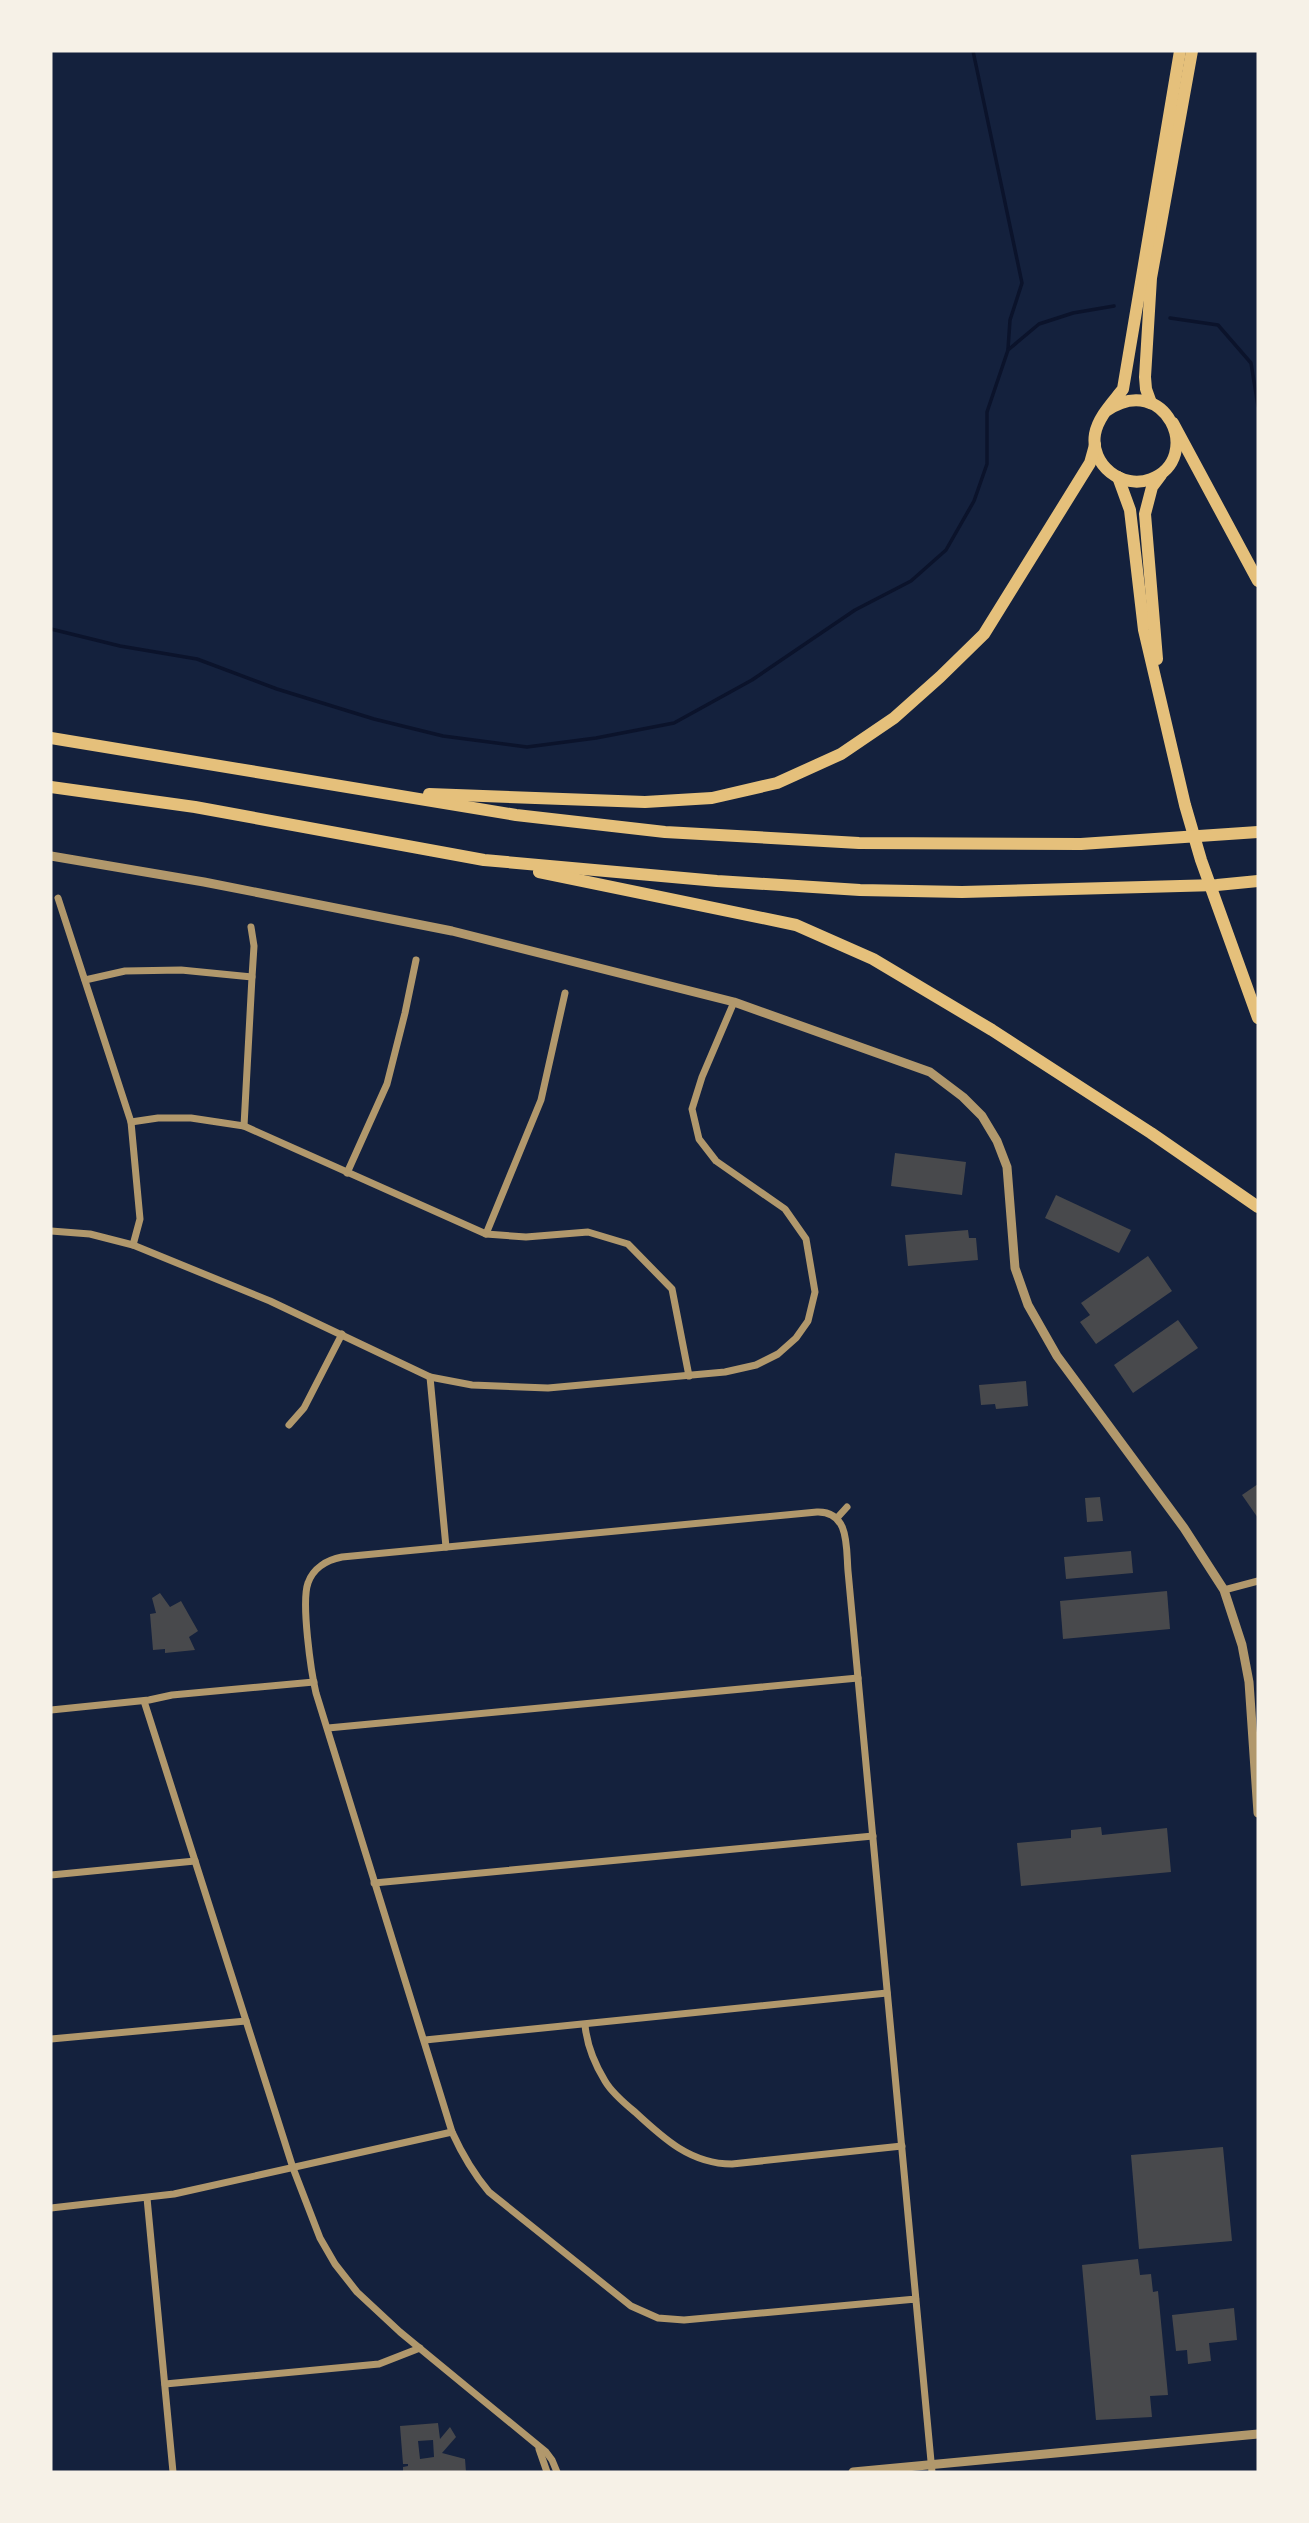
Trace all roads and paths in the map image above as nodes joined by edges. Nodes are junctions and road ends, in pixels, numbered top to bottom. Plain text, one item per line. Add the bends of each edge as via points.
1 (1180, 51) edge
2 (1192, 51) edge
3 (1151, 403) junction
4 (1107, 411) junction
5 (1173, 423) junction
6 (1095, 445) junction
7 (1163, 472) junction
8 (1118, 477) junction
9 (1258, 581) edge
10 (1160, 697) junction
11 (51, 738) edge
12 (51, 787) edge
13 (369, 791) junction
14 (1258, 832) edge
15 (51, 856) edge
16 (484, 860) junction
17 (1258, 881) edge
18 (58, 898) dead end
19 (251, 927) dead end
20 (416, 960) dead end
21 (252, 977) junction
22 (85, 980) junction
23 (565, 993) dead end
24 (734, 1002) junction
25 (1258, 1018) edge
26 (131, 1122) junction
27 (244, 1126) junction
28 (347, 1173) junction
29 (1258, 1207) edge
30 (51, 1231) edge
31 (486, 1234) junction
32 (133, 1245) junction
33 (342, 1334) junction
34 (689, 1376) junction
35 (430, 1377) junction
36 (289, 1425) dead end
37 (847, 1507) dead end
38 (838, 1518) junction
39 (446, 1547) junction
40 (1258, 1581) edge
41 (1224, 1590) junction
42 (858, 1678) junction
43 (314, 1682) junction
44 (144, 1701) junction
45 (51, 1710) edge
46 (328, 1728) junction
47 (1257, 1784) edge
48 (1258, 1814) edge
49 (873, 1836) junction
50 (194, 1861) junction
51 (51, 1875) edge
52 (374, 1883) junction
53 (887, 1993) junction
54 (246, 2021) junction
55 (585, 2025) junction
56 (51, 2039) edge
57 (425, 2040) junction
58 (452, 2132) junction
59 (902, 2146) junction
60 (293, 2168) junction
61 (147, 2198) junction
62 (51, 2208) edge
63 (916, 2299) junction
64 (420, 2348) junction
65 (165, 2384) junction
66 (1258, 2434) edge
67 (537, 2445) junction
68 (931, 2469) edge
69 (173, 2472) edge
70 (547, 2472) edge
71 (557, 2472) edge
72 (853, 2472) edge

1 - 4 highway via 1123,389
2 - 3 highway via 1151,278 1145,377
3 - 4 highway via 1129,400
3 - 5 highway
4 - 6 highway via 1099,422
5 - 7 highway via 1176,448
5 - 9 highway
6 - 8 highway via 1100,462
6 - 13 highway via 1090,463 984,634 894,718 841,754 777,783 712,798 645,802
7 - 8 highway via 1136,482
7 - 10 highway via 1152,487 1145,514
8 - 10 highway via 1130,510 1144,630
10 - 25 highway via 1201,860
11 - 13 highway
12 - 16 highway via 195,807
13 - 14 highway via 516,815 665,832 859,843 1082,844
15 - 24 street via 452,931
16 - 17 highway via 860,890 936,892
16 - 29 highway via 796,925 873,959 992,1030
18 - 22 street
19 - 21 street
20 - 28 street via 387,1084
21 - 22 street via 181,970 125,971
21 - 27 street
22 - 26 street
23 - 31 street via 541,1100
24 - 34 street via 692,1109 699,1139 716,1161 785,1209 806,1239 815,1292 808,1321 778,1354 725,1373
24 - 41 street via 930,1072 982,1116 1007,1167 1015,1268 1028,1305 1057,1356
26 - 27 street via 191,1118
26 - 32 street via 140,1219
27 - 28 street
28 - 31 street
30 - 32 street via 90,1234
31 - 34 street via 526,1237 588,1232 628,1244 672,1289
32 - 33 street
33 - 35 street
33 - 36 street via 304,1408
34 - 35 street via 548,1388 472,1385
35 - 39 street
37 - 38 street
38 - 39 street via 817,1513
38 - 42 street via 844,1530
39 - 43 street via 337,1558 316,1570 306,1593
40 - 41 street
41 - 47 street via 1248,1682
42 - 46 street
42 - 49 street
43 - 44 street
43 - 46 street
44 - 45 street
44 - 50 street
46 - 52 street
47 - 48 street
49 - 52 street
49 - 53 street
50 - 51 street
50 - 54 street
52 - 57 street
53 - 55 street
53 - 59 street
54 - 56 street
54 - 60 street
55 - 57 street
55 - 59 street via 587,2045 606,2084 663,2138 699,2159 733,2164
57 - 58 street
58 - 60 street
58 - 63 street via 466,2162 489,2192 608,2289 646,2314 684,2320
59 - 63 street
60 - 61 street
60 - 64 street via 314,2226 335,2264 373,2308
61 - 62 street
61 - 65 street
63 - 68 street
64 - 65 street via 379,2364
64 - 67 street
65 - 69 street
66 - 68 street
67 - 70 street
67 - 71 street via 551,2457
68 - 72 street

